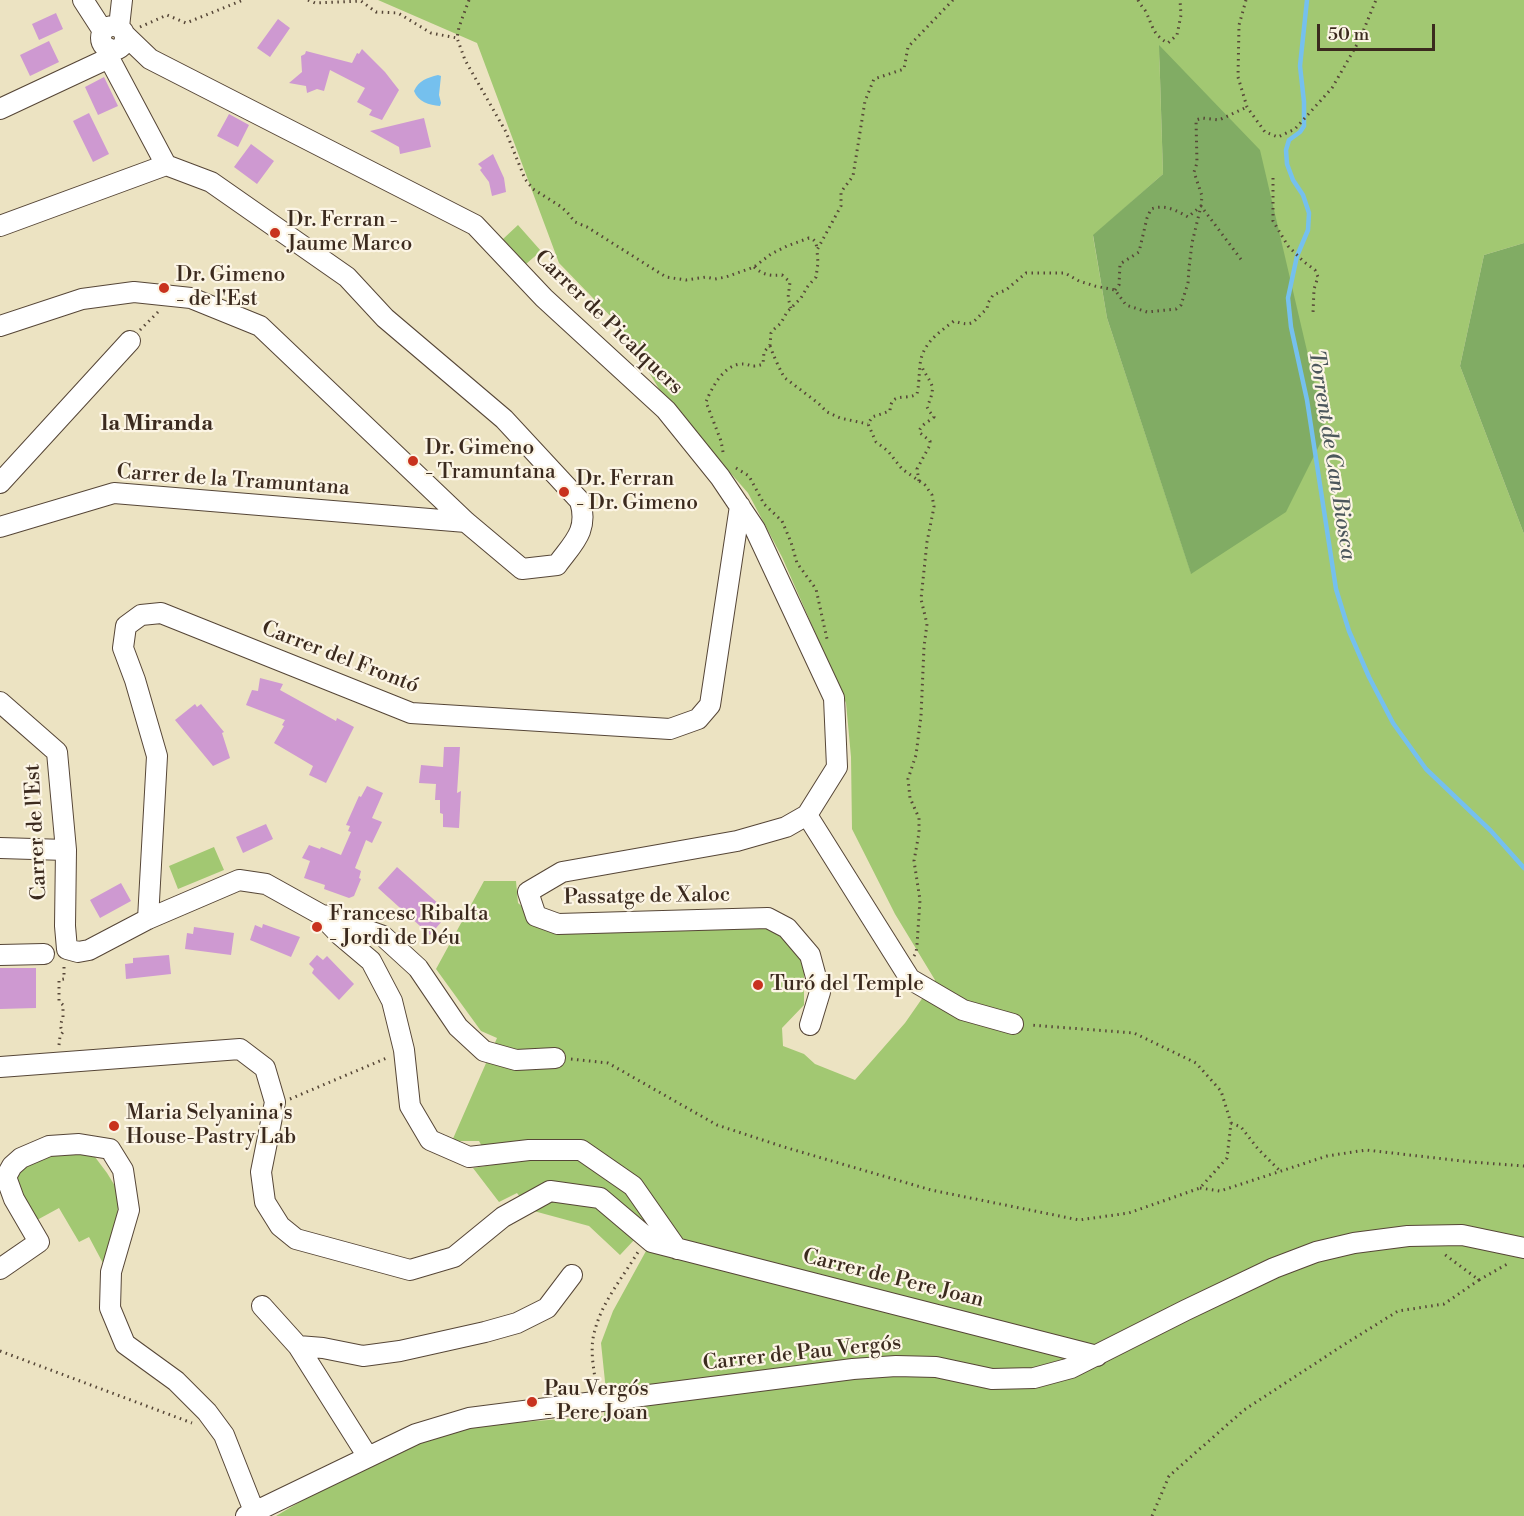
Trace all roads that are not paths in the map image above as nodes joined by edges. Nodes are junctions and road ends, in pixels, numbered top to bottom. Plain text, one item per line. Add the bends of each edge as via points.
1 (122, 0) edge
2 (87, 6) edge
3 (115, 39) junction
4 (0, 109) edge
5 (166, 165) junction
6 (0, 226) edge
7 (0, 326) edge
8 (130, 341) road end
9 (0, 483) edge
10 (740, 506) junction
11 (466, 522) junction
12 (0, 527) edge
13 (0, 702) edge
14 (807, 815) junction
15 (0, 848) edge
16 (66, 850) junction
17 (320, 914) junction
18 (148, 920) junction
19 (44, 954) dead end
20 (0, 955) edge
21 (1013, 1024) road end
22 (810, 1025) dead end
23 (555, 1058) road end
24 (0, 1067) edge
25 (677, 1249) junction
26 (1519, 1254) edge
27 (0, 1269) edge
28 (572, 1275) dead end
29 (262, 1306) dead end
30 (298, 1346) junction
31 (1097, 1356) junction
32 (368, 1457) junction
33 (250, 1514) edge

1 - 3 street
2 - 3 street
3 - 4 street
3 - 5 street
3 - 10 street, Carrer de Picalquers via 475,225 544,298 666,410
5 - 6 street
5 - 11 street via 211,182 347,277 385,318 504,419 580,501 583,510 579,535 557,565 522,569
7 - 11 street via 82,299 134,292 191,298 260,326
8 - 9 street
10 - 14 street, Carrer de Picalquers via 755,529 834,698 837,767
10 - 18 street, Carrer del Frontó via 710,705 698,719 670,729 411,713 161,613 141,615 126,626 123,648 157,756
11 - 12 street, Carrer de la Tramuntana via 114,493
13 - 16 street, Carrer de l'Est via 57,752
14 - 21 street via 910,979 963,1010
14 - 22 street, Passatge de Xaloc via 737,841 562,872 528,892 536,916 558,924 768,918 787,928 810,955 820,992
15 - 16 street
16 - 18 street, Carrer de l'Est via 65,954 89,950
17 - 18 street via 266,884 239,880
17 - 23 street via 384,936 418,968 459,1027 484,1052 516,1059
17 - 25 street via 371,961 392,1000 404,1050 410,1106 430,1140 469,1157 529,1150 581,1150 633,1186
19 - 20 street
24 - 25 street, Carrer de Pere Joan via 240,1049 265,1068 275,1102 261,1172 265,1202 280,1226 296,1239 410,1270 454,1257 503,1217 550,1191 600,1198 652,1242
25 - 31 street, Carrer de Pere Joan
26 - 31 street, Carrer de Pau Vergós via 1462,1235 1408,1236 1316,1252 1274,1268
27 - 33 street via 39,1242 6,1177 12,1166 49,1146 79,1144 110,1149 123,1170 129,1210 111,1272 110,1308 125,1344 176,1381 224,1435
28 - 30 street via 547,1308 517,1323 485,1332 363,1356
29 - 30 street
30 - 32 street
31 - 32 street, Carrer de Pau Vergós via 1034,1378 992,1379 936,1367 853,1369 469,1418 416,1434
32 - 33 street, Carrer de Pau Vergós

